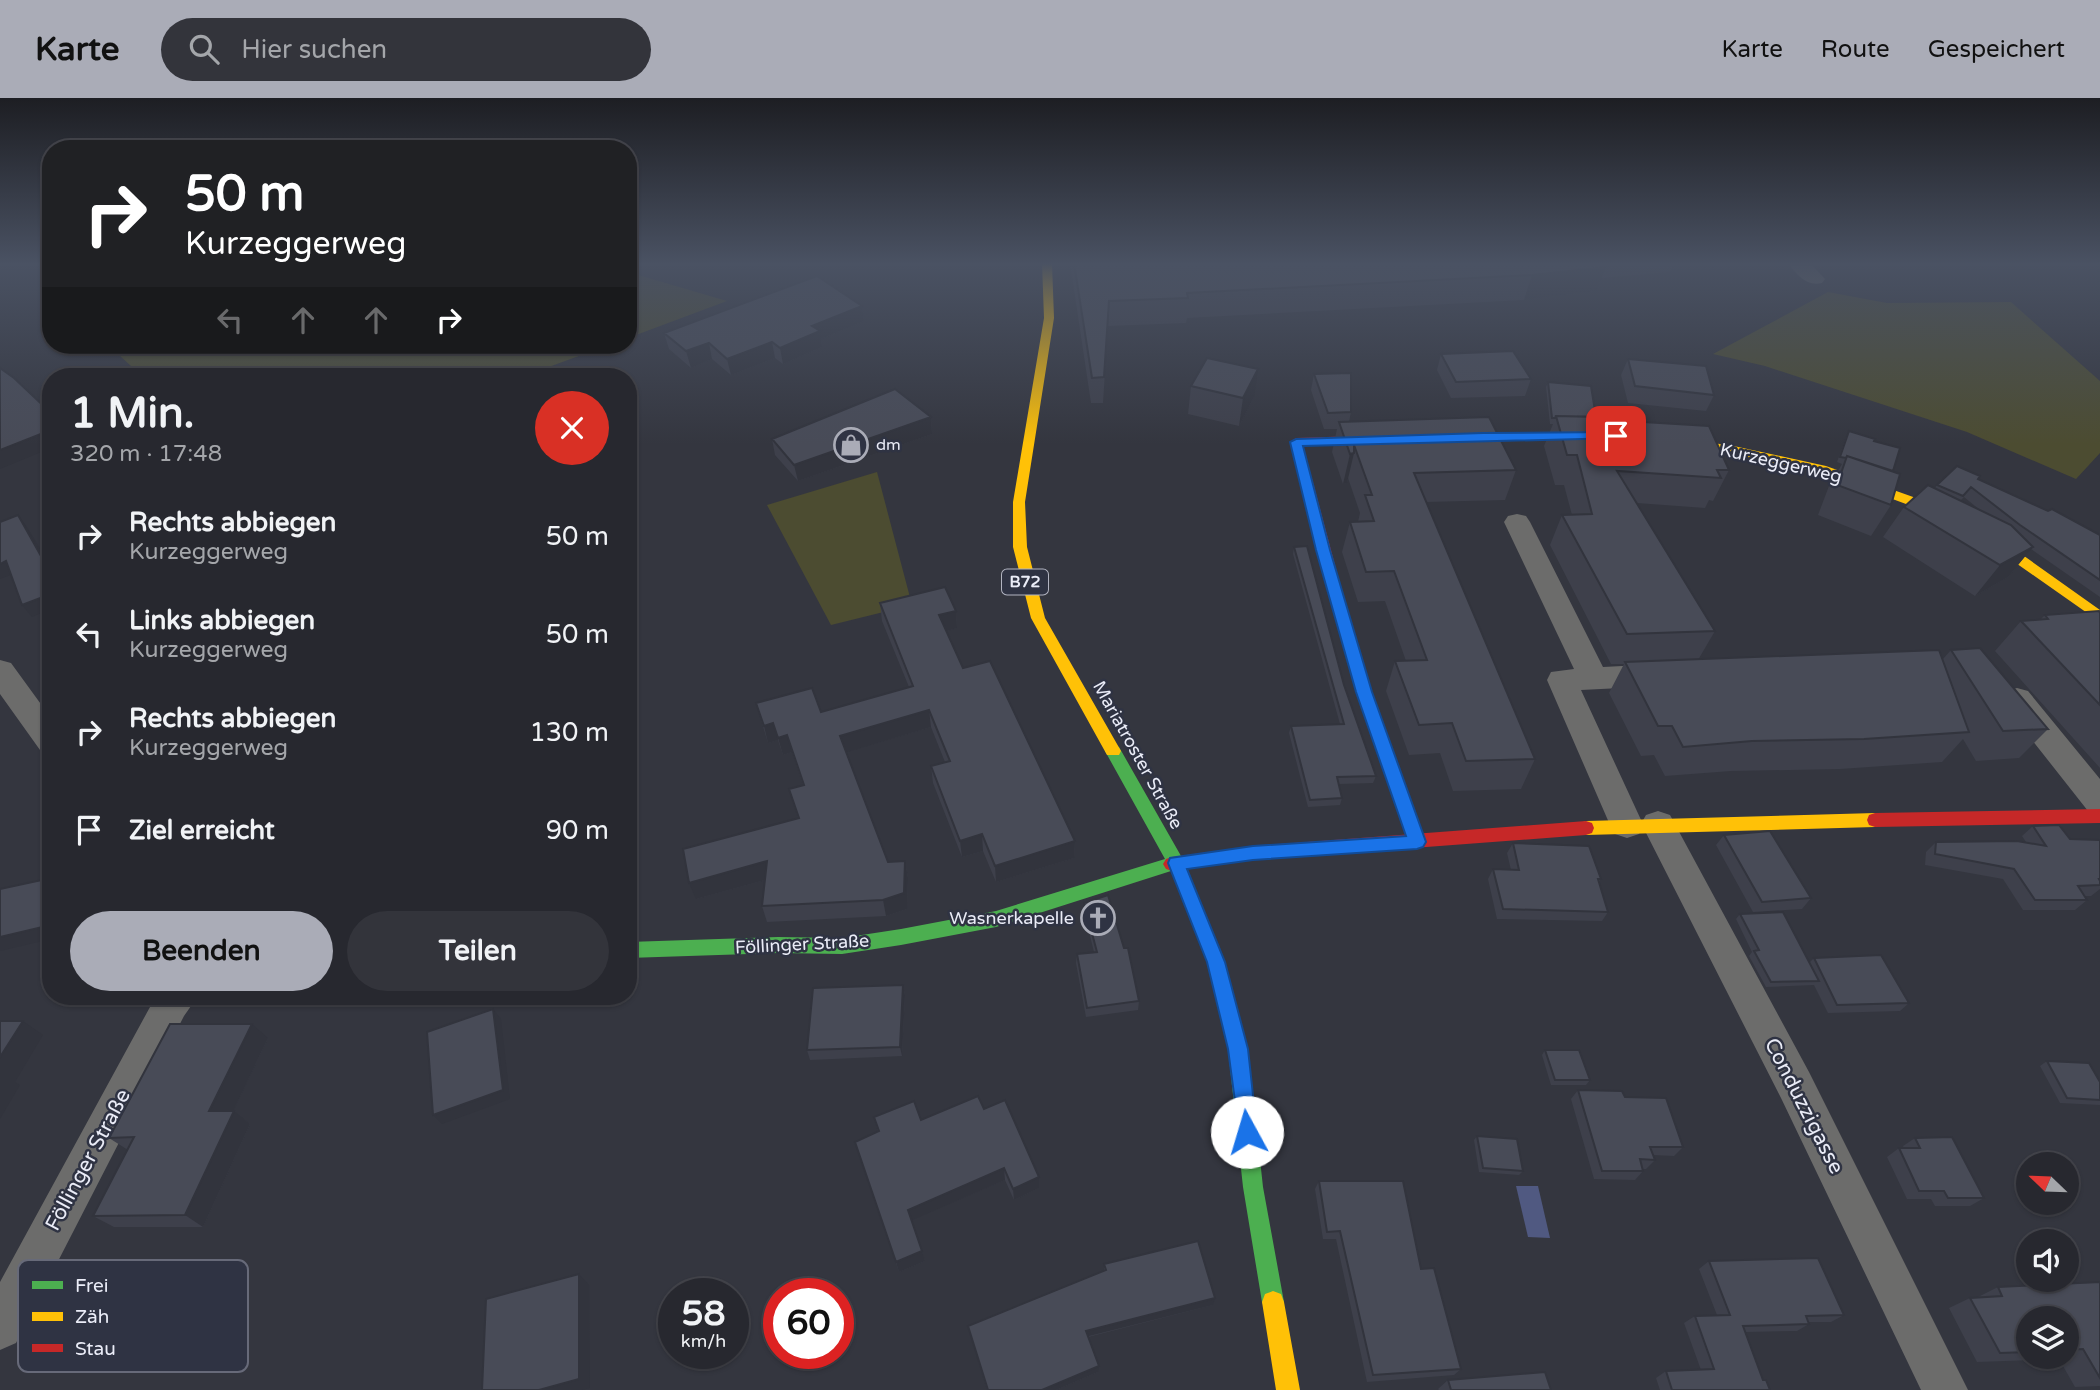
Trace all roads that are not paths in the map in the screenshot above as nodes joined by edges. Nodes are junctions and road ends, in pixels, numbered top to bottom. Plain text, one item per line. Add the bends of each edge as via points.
1 (1048, 323) edge
2 (1616, 436) edge
3 (1429, 438) edge
4 (1403, 439) edge
5 (1654, 440) edge
6 (1517, 522) dead end
7 (2100, 617) edge
8 (0, 671) edge
9 (1686, 673) edge
10 (1997, 674) edge
11 (1593, 677) junction
12 (42, 729) edge
13 (2100, 802) edge
14 (2100, 816) edge
15 (1642, 825) junction
16 (1417, 842) junction
17 (1176, 863) junction
18 (637, 950) edge
19 (170, 1005) edge
20 (35, 1260) edge
21 (18, 1293) edge
22 (0, 1327) edge
23 (1289, 1390) edge
24 (1945, 1390) edge

1 - 17 street, Mariatroster Straße / B72 via 1019,502 1017,529 1026,584 1038,618
2 - 3 street
4 - 16 street via 1296,442 1364,692
5 - 7 street, Kurzeggerweg via 1729,449 1826,470 1911,501 1998,544
6 - 11 street
8 - 12 street
9 - 11 street
10 - 13 street
11 - 15 street via 1562,680
14 - 15 street
15 - 16 street
15 - 24 street, Conduzzigasse via 1795,1085
16 - 17 street
17 - 18 street, Föllinger Straße via 996,919 901,937 842,946
17 - 23 street, Mariatroster Straße / B72 via 1216,962 1238,1049 1253,1187
19 - 20 street, Föllinger Straße
21 - 22 street, Föllinger Straße

